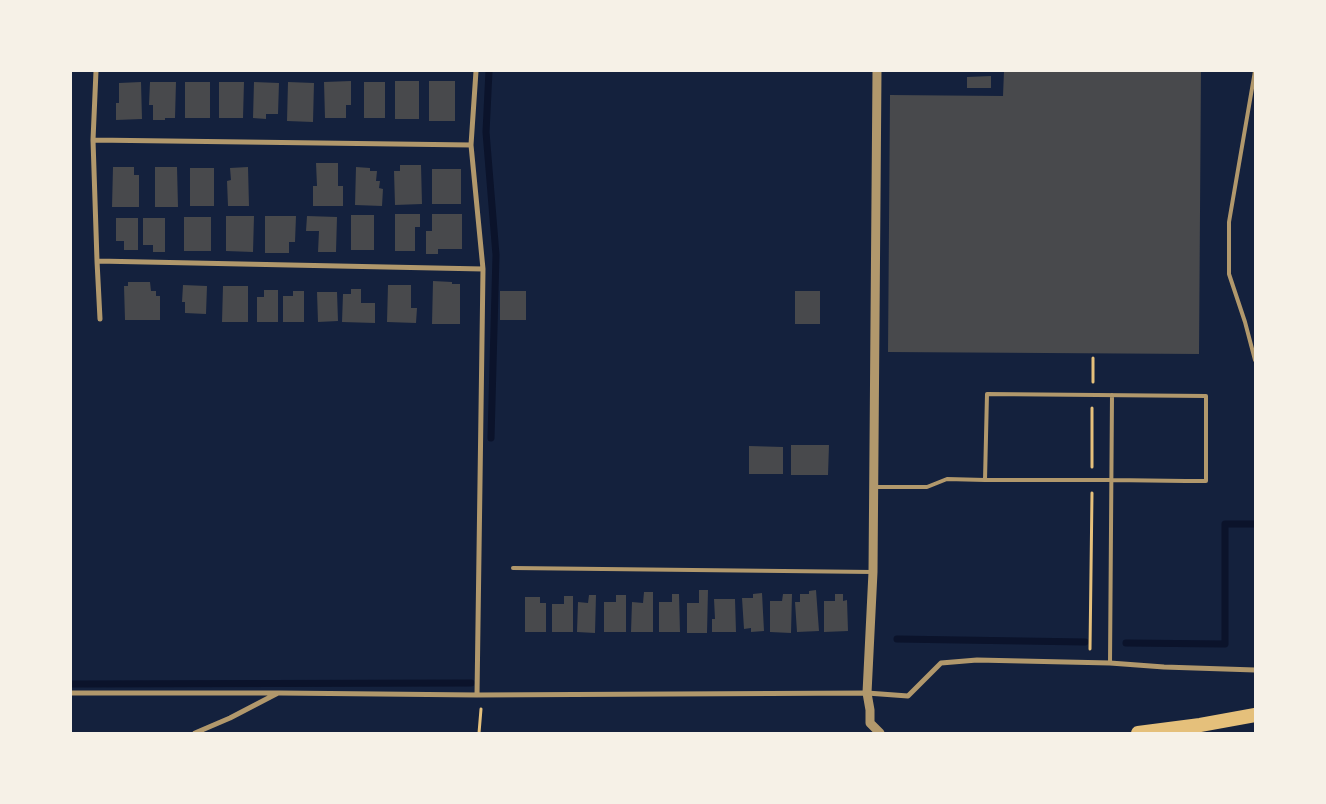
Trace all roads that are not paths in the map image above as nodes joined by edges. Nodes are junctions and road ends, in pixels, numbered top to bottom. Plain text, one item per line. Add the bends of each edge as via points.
1 (96, 71) edge
2 (476, 71) edge
3 (878, 71) edge
4 (1255, 71) edge
5 (93, 140) junction
6 (471, 145) junction
7 (97, 262) junction
8 (482, 268) junction
9 (100, 319) dead end
10 (1255, 360) edge
11 (1112, 395) junction
12 (985, 480) junction
13 (1111, 480) junction
14 (874, 487) junction
15 (513, 568) dead end
16 (873, 572) junction
17 (1110, 663) junction
18 (1255, 670) edge
19 (280, 692) junction
20 (71, 693) edge
21 (867, 694) junction
22 (477, 695) junction
23 (1255, 715) edge
24 (195, 733) edge
25 (880, 733) edge
26 (1138, 733) edge

1 - 5 street
2 - 6 street
3 - 14 street
4 - 10 lane via 1229,222 1229,274
5 - 6 street
5 - 7 street
6 - 8 street
7 - 8 street
7 - 9 street
8 - 22 street
11 - 12 lane via 987,394
11 - 13 lane
11 - 13 lane via 1206,396 1206,481
12 - 13 lane
12 - 14 lane via 947,479 927,487
13 - 17 lane
14 - 16 street
15 - 16 lane
16 - 21 street
17 - 18 street
17 - 21 street via 977,660 941,664 908,696
19 - 20 street
19 - 22 street
19 - 24 street
21 - 22 street
21 - 25 street via 870,723
23 - 26 highway

